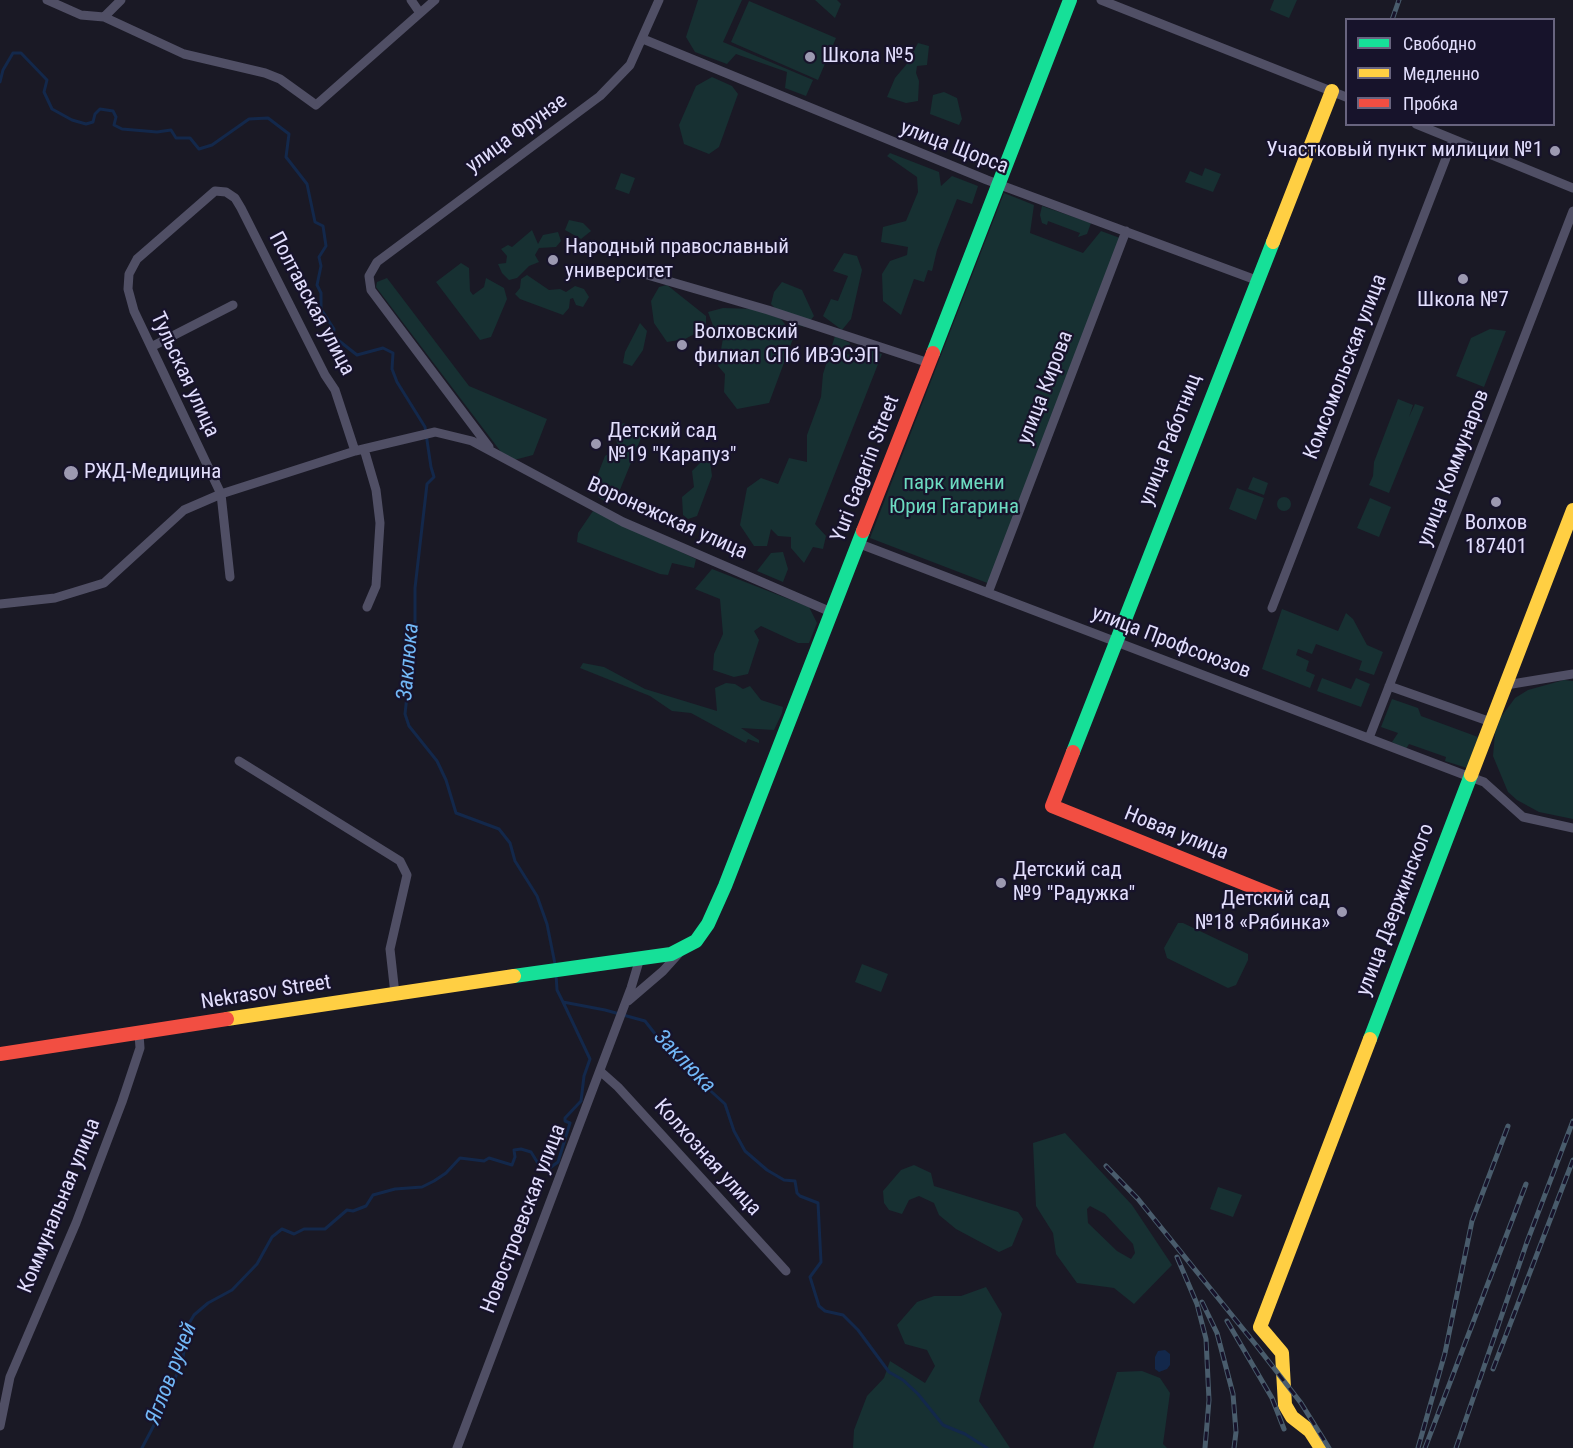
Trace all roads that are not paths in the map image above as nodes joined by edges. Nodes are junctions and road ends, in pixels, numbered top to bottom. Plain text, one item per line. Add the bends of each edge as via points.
1 (47, 0) edge
2 (121, 0) edge
3 (411, 0) edge
4 (435, 0) edge
5 (659, 0) edge
6 (1070, 0) edge
7 (1101, 0) edge
8 (420, 13) junction
9 (104, 17) junction
10 (643, 39) junction
11 (1332, 91) junction
12 (1345, 96) edge
13 (1421, 126) edge
14 (1453, 140) junction
15 (998, 185) junction
16 (1573, 188) edge
17 (215, 190) joint
18 (1573, 211) edge
19 (1126, 231) junction
20 (638, 272) dead end
21 (369, 276) joint
22 (1256, 280) junction
23 (233, 305) dead end
24 (151, 347) junction
25 (930, 363) junction
26 (360, 450) junction
27 (492, 452) junction
28 (221, 494) junction
29 (1573, 510) edge
30 (860, 544) junction
31 (230, 577) dead end
32 (988, 593) junction
33 (1, 603) edge
34 (367, 607) dead end
35 (1272, 608) dead end
36 (831, 612) junction
37 (1115, 641) junction
38 (1573, 674) edge
39 (1506, 685) junction
40 (1389, 686) junction
41 (1491, 723) junction
42 (1369, 738) junction
43 (239, 761) dead end
44 (1470, 777) junction
45 (1052, 806) joint
46 (1573, 828) edge
47 (1285, 900) dead end
48 (686, 949) junction
49 (640, 958) junction
50 (395, 994) junction
51 (626, 1003) junction
52 (139, 1034) junction
53 (0, 1054) edge
54 (600, 1071) junction
55 (786, 1271) dead end
56 (0, 1426) edge
57 (457, 1448) edge
58 (1321, 1448) edge

1 - 9 street via 81,15
2 - 9 street
3 - 8 street
4 - 8 street
5 - 10 street, улица Фрунзе
6 - 15 street, Yuri Gagarin Street
7 - 11 street
8 - 9 street via 316,105 280,79 184,54
10 - 15 street, улица Щорса
10 - 21 street, улица Фрунзе via 630,65 600,96 376,261
11 - 12 street
11 - 22 street, улица Работниц
13 - 14 street
14 - 16 street
14 - 35 street, Комсомольская улица
15 - 19 street, улица Щорса
15 - 25 street, Yuri Gagarin Street
17 - 24 street, Тульская улица via 137,259 129,273 128,289 134,311
17 - 26 street, Полтавская улица via 235,198 241,208 336,390
18 - 40 street, улица Коммунаров
19 - 22 street, улица Щорса
19 - 32 street, улица Кирова
20 - 25 street
21 - 27 street, Воронежская улица via 371,290
22 - 37 street, улица Работниц
23 - 24 street
24 - 28 street, Тульская улица
25 - 30 street, Yuri Gagarin Street
26 - 27 street, Воронежская улица via 435,432 472,441
26 - 28 street
26 - 34 street, Полтавская улица via 376,489 380,523 376,586
27 - 36 street, Воронежская улица via 623,522
28 - 31 street, Тульская улица
28 - 33 street via 184,510 104,583 55,598
29 - 39 street, улица Дзержинского
30 - 32 street, улица Профсоюзов
30 - 36 street, Yuri Gagarin Street
32 - 37 street, улица Профсоюзов
36 - 48 street, Yuri Gagarin Street via 725,886 702,934
37 - 42 street, улица Профсоюзов
37 - 45 street, улица Работниц
38 - 39 street
39 - 41 street, улица Дзержинского
40 - 41 street
40 - 42 street, улица Коммунаров
41 - 44 street, улица Дзержинского
42 - 44 street, улица Профсоюзов
43 - 50 street via 400,861 407,875 390,949
44 - 46 street, улица Профсоюзов via 1484,782 1523,817
44 - 58 street, улица Дзержинского via 1260,1327 1282,1353 1285,1405
45 - 47 street, Новая улица
48 - 49 street
48 - 51 street, Новостроевская улица
49 - 50 street, Nekrasov Street
49 - 51 street, Новостроевская улица
50 - 52 street, Nekrasov Street
51 - 54 street, Новостроевская улица
52 - 53 street, Nekrasov Street
52 - 56 street, Коммунальная улица via 140,1048 76,1223 12,1369
54 - 55 street, Колхозная улица
54 - 57 street, Новостроевская улица

